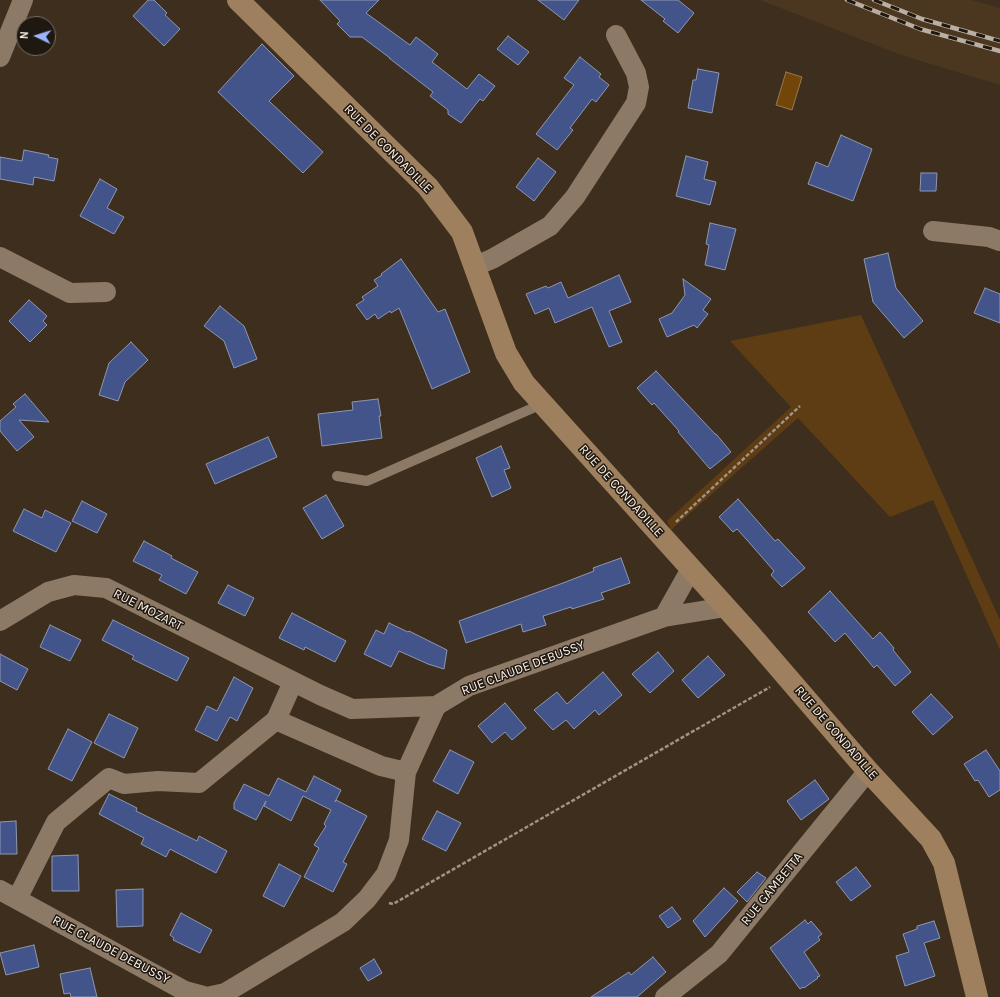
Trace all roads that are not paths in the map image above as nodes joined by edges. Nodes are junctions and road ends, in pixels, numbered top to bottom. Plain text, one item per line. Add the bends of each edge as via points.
1 (23, 0) edge
2 (238, 0) edge
3 (616, 35) dead end
4 (0, 56) edge
5 (933, 231) dead end
6 (1000, 241) edge
7 (0, 257) edge
8 (475, 266) junction
9 (106, 292) dead end
10 (542, 404) junction
11 (338, 476) dead end
12 (691, 568) junction
13 (726, 607) junction
14 (664, 617) junction
15 (0, 621) edge
16 (293, 682) junction
17 (436, 706) junction
18 (276, 720) junction
19 (868, 771) junction
20 (406, 772) junction
21 (8, 895) edge
22 (207, 997) edge
23 (665, 997) edge
24 (977, 997) edge

1 - 4 street
2 - 8 street, RUE DE CONDADILLE via 428,187 462,232
3 - 8 street via 636,72 639,87 636,104 575,197 550,226
5 - 6 street via 989,237
7 - 9 street via 70,293
8 - 10 street, RUE DE CONDADILLE via 506,353 524,383
10 - 11 lane via 367,481
10 - 12 street, RUE DE CONDADILLE
12 - 13 street, RUE DE CONDADILLE
12 - 14 street
13 - 14 street, RUE CLAUDE DEBUSSY
13 - 19 street, RUE DE CONDADILLE
14 - 17 street, RUE CLAUDE DEBUSSY via 469,686
15 - 16 street, RUE MOZART via 48,592 74,585 106,588
16 - 17 street, RUE MOZART via 352,709
16 - 18 street
17 - 20 street, RUE CLAUDE DEBUSSY
18 - 20 street via 381,766
18 - 21 street via 199,783 158,781 124,784 110,778 56,822
19 - 23 street, RUE GAMBETTA via 719,954
19 - 24 street, RUE DE CONDADILLE via 931,839 944,863
20 - 22 street, RUE CLAUDE DEBUSSY via 399,840 386,874 367,899 337,926 225,993
21 - 22 street, RUE CLAUDE DEBUSSY via 185,990

